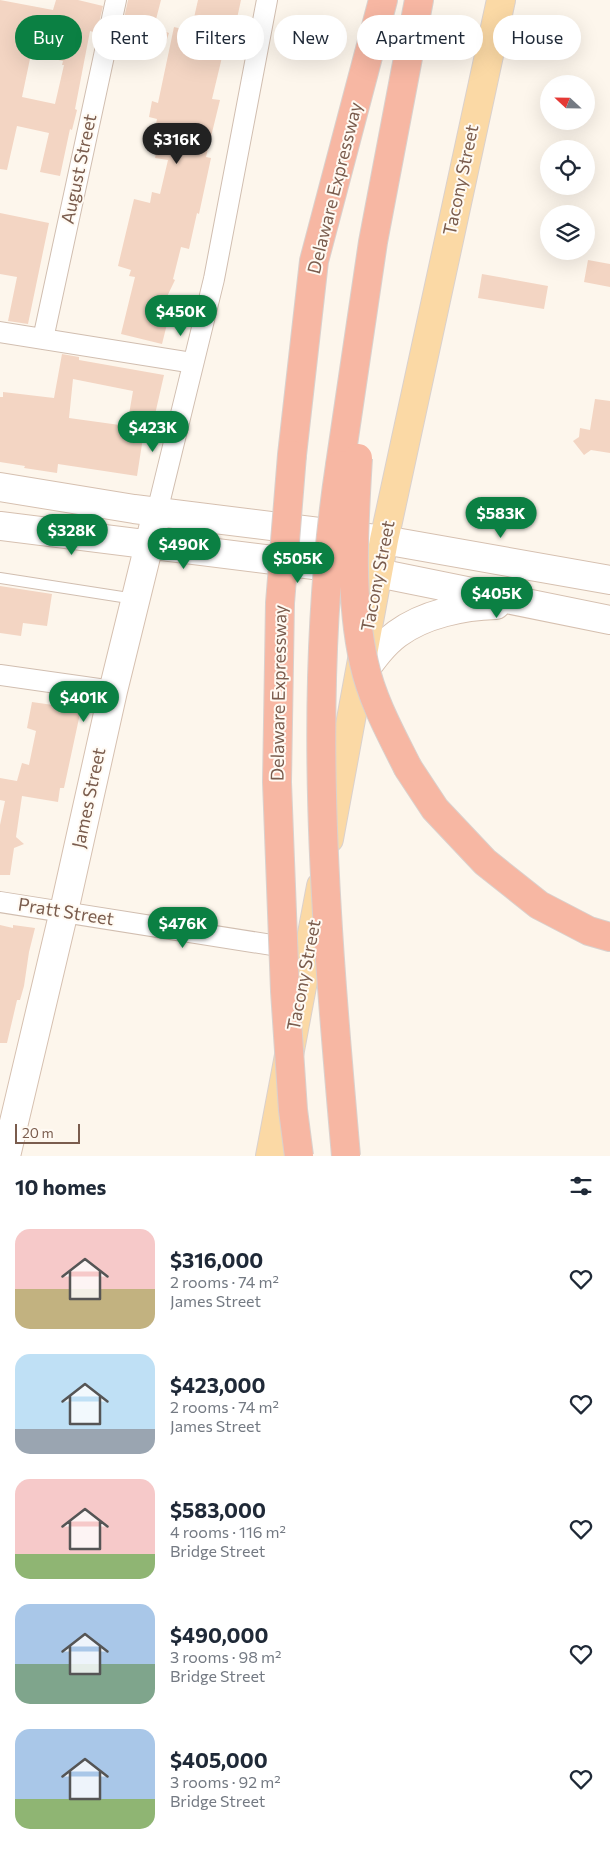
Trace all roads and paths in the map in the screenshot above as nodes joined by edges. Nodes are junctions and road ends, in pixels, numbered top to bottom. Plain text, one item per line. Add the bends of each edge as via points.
1 (116, 0) edge
2 (267, 0) edge
3 (383, 0) edge
4 (419, 0) edge
5 (501, 0) edge
6 (0, 332) edge
7 (43, 339) junction
8 (193, 363) junction
9 (349, 462) junction
10 (0, 487) edge
11 (157, 512) junction
12 (0, 526) edge
13 (384, 540) junction
14 (149, 544) junction
15 (378, 573) junction
16 (0, 578) edge
17 (610, 580) edge
18 (135, 600) junction
19 (539, 606) junction
20 (610, 620) edge
21 (0, 676) edge
22 (359, 678) junction
23 (113, 691) junction
24 (0, 902) edge
25 (64, 911) junction
26 (610, 937) edge
27 (309, 951) junction
28 (6, 1128) edge
29 (6, 1156) edge
30 (270, 1156) edge
31 (299, 1156) edge
32 (346, 1156) edge

1 - 7 street, August Street
2 - 8 street, James Street via 214,279
3 - 31 highway, Delaware Expressway, bridge via 314,261 292,455 280,603 277,782 286,991
4 - 9 highway via 372,242
5 - 13 main road, Tacony Street
6 - 7 street
7 - 8 street
8 - 11 street, James Street
9 - 26 highway, bridge via 355,508 355,602 364,663 374,697 408,768 435,810 485,862 539,905 588,931
9 - 32 highway, bridge via 331,532 322,704 322,802 331,990
10 - 11 main road
11 - 13 main road
11 - 14 main road, James Street
12 - 14 main road
13 - 15 main road, Tacony Street
13 - 17 main road
14 - 15 main road
14 - 18 main road, James Street
15 - 19 main road
15 - 22 main road, Tacony Street
16 - 18 lane
18 - 23 main road, James Street
19 - 20 main road
19 - 22 main road via 474,606 420,621 408,626 382,648
21 - 23 street
22 - 27 main road, Tacony Street
23 - 25 main road, James Street
24 - 25 street, Pratt Street
25 - 27 street, Pratt Street
25 - 28 main road, James Street
27 - 30 main road, Tacony Street
28 - 29 main road, James Street

